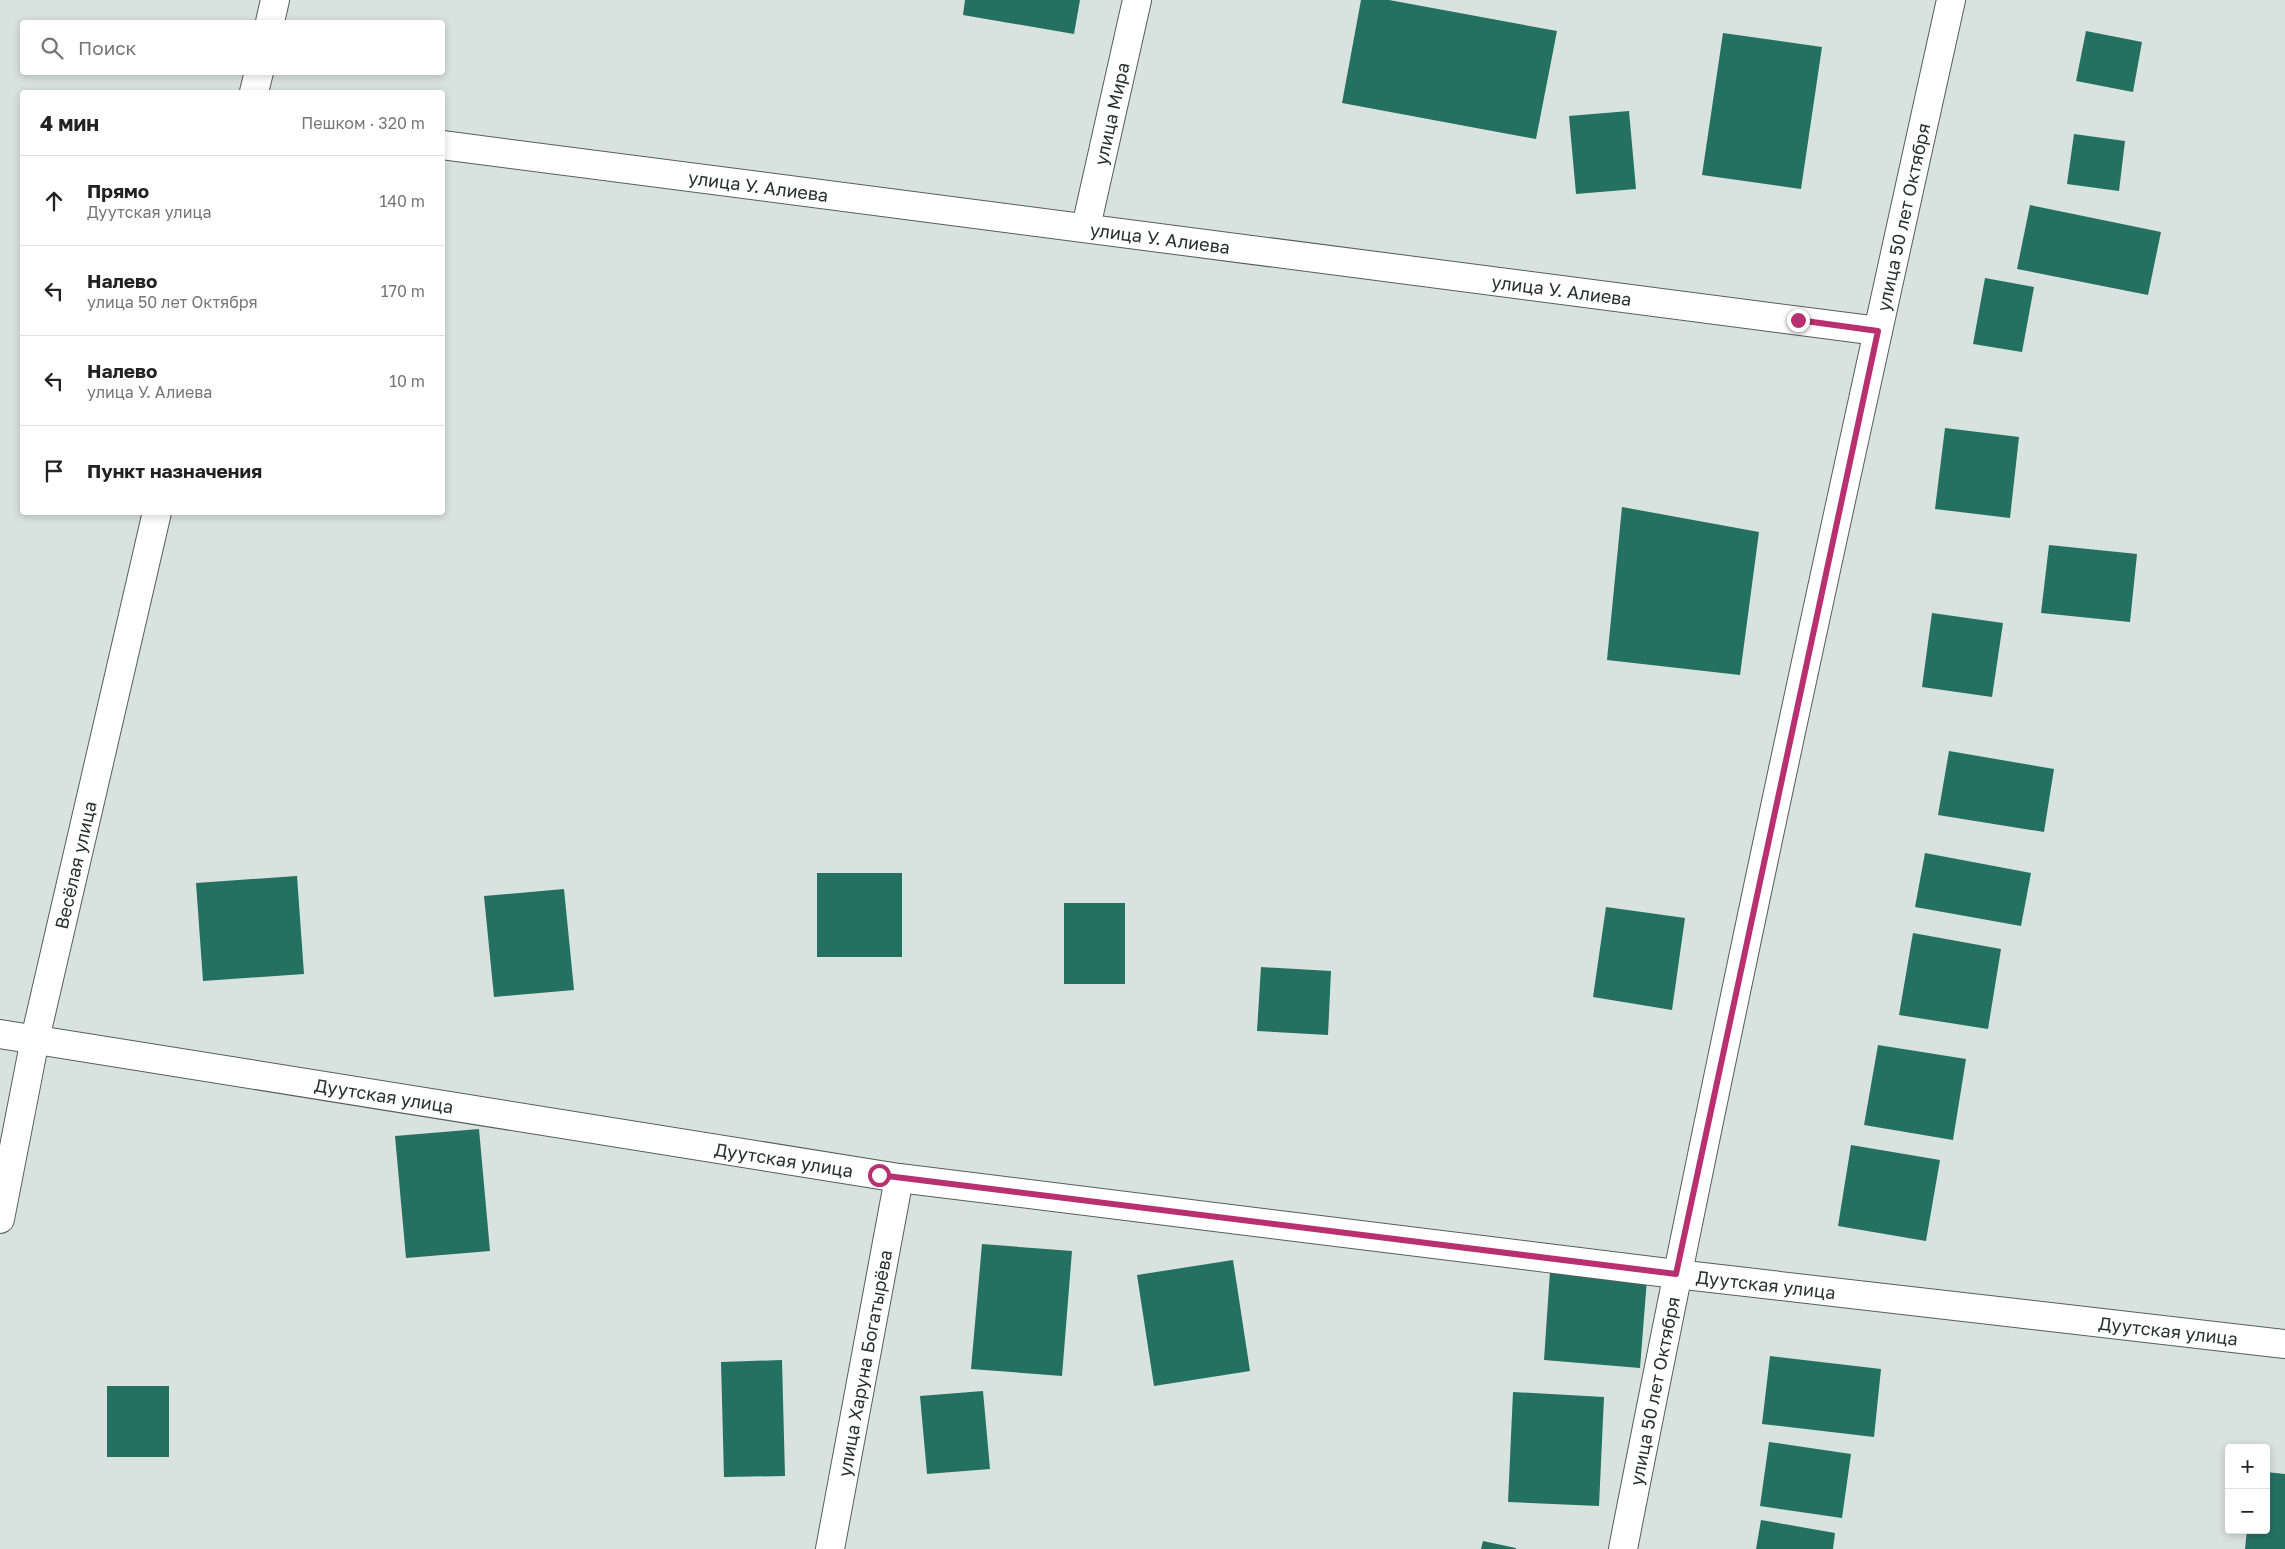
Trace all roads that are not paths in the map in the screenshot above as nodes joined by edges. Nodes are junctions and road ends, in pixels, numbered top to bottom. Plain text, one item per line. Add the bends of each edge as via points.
1 (275, 0) edge
2 (1138, 0) edge
3 (1951, 0) edge
4 (270, 20) edge
5 (258, 75) edge
6 (254, 90) edge
7 (445, 145) edge
8 (1086, 227) junction
9 (1878, 331) junction
10 (156, 515) edge
11 (0, 1034) edge
12 (35, 1039) junction
13 (899, 1178) junction
14 (0, 1219) edge
15 (1676, 1274) junction
16 (2285, 1344) edge
17 (830, 1549) edge
18 (1623, 1549) edge

1 - 4 street
2 - 8 street, улица Мира
3 - 9 street, улица 50 лет Октября
5 - 6 street
7 - 8 street, улица У. Алиева
8 - 9 street, улица У. Алиева
9 - 15 street, улица 50 лет Октября
10 - 12 street, Весёлая улица
11 - 12 street, Дуутская улица
12 - 13 street, Дуутская улица
12 - 14 street, Весёлая улица
13 - 15 street, Дуутская улица
13 - 17 street, улица Харуна Богатырёва
15 - 16 street, Дуутская улица
15 - 18 street, улица 50 лет Октября

